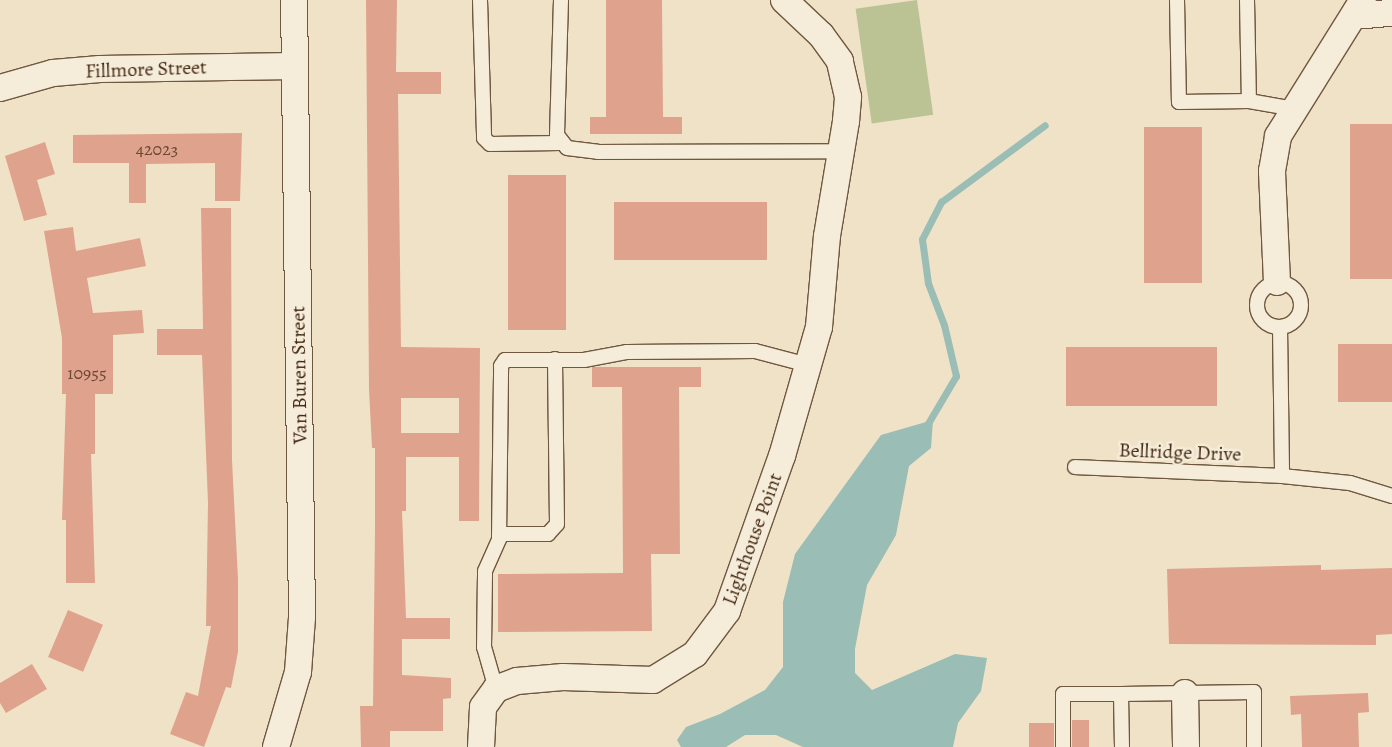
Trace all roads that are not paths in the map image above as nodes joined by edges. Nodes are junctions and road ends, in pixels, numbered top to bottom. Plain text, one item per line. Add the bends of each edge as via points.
1 (294, 0) edge
2 (480, 0) edge
3 (561, 0) edge
4 (784, 0) edge
5 (1177, 0) edge
6 (1247, 0) edge
7 (1358, 8) edge
8 (1392, 14) edge
9 (295, 66) junction
10 (0, 88) edge
11 (1249, 101) junction
12 (1295, 109) junction
13 (560, 143) junction
14 (841, 151) junction
15 (1277, 282) junction
16 (1280, 327) junction
17 (555, 359) junction
18 (808, 365) junction
19 (1075, 467) dead end
20 (1282, 476) junction
21 (1392, 496) edge
22 (499, 534) junction
23 (496, 689) junction
24 (1185, 693) junction
25 (1122, 694) junction
26 (276, 747) edge
27 (481, 747) edge
28 (1063, 747) edge
29 (1122, 747) edge
30 (1186, 747) edge
31 (1254, 747) edge

1 - 9 street, Van Buren Street
2 - 13 lane via 484,138 490,144
3 - 13 lane via 557,135
4 - 14 street, Lighthouse Point via 821,35 840,61 848,97
5 - 11 lane via 1179,102
6 - 11 lane
7 - 8 street
7 - 12 street
9 - 10 street, Fillmore Street via 100,69 53,74
9 - 26 street, Van Buren Street via 302,626 292,699
11 - 12 lane
12 - 15 street via 1278,136 1272,171
13 - 14 lane via 567,148 598,152
14 - 18 street, Lighthouse Point via 827,236 819,327
15 - 16 lane via 1262,290 1256,306 1264,322
15 - 16 lane via 1294,288 1301,303 1296,320
16 - 20 lane
17 - 18 lane via 584,360 627,352 755,352
17 - 22 lane via 511,358 501,366
17 - 22 lane via 557,524 548,534
18 - 23 street, Lighthouse Point via 782,456 727,611 695,654 653,680 563,677 517,681
19 - 20 lane, Bellridge Drive
20 - 21 lane, Bellridge Drive via 1350,484
22 - 23 lane via 496,552 485,571 484,647
23 - 27 street via 482,707
24 - 25 lane
24 - 30 street
24 - 31 lane via 1254,692
25 - 28 lane via 1063,694
25 - 29 lane

